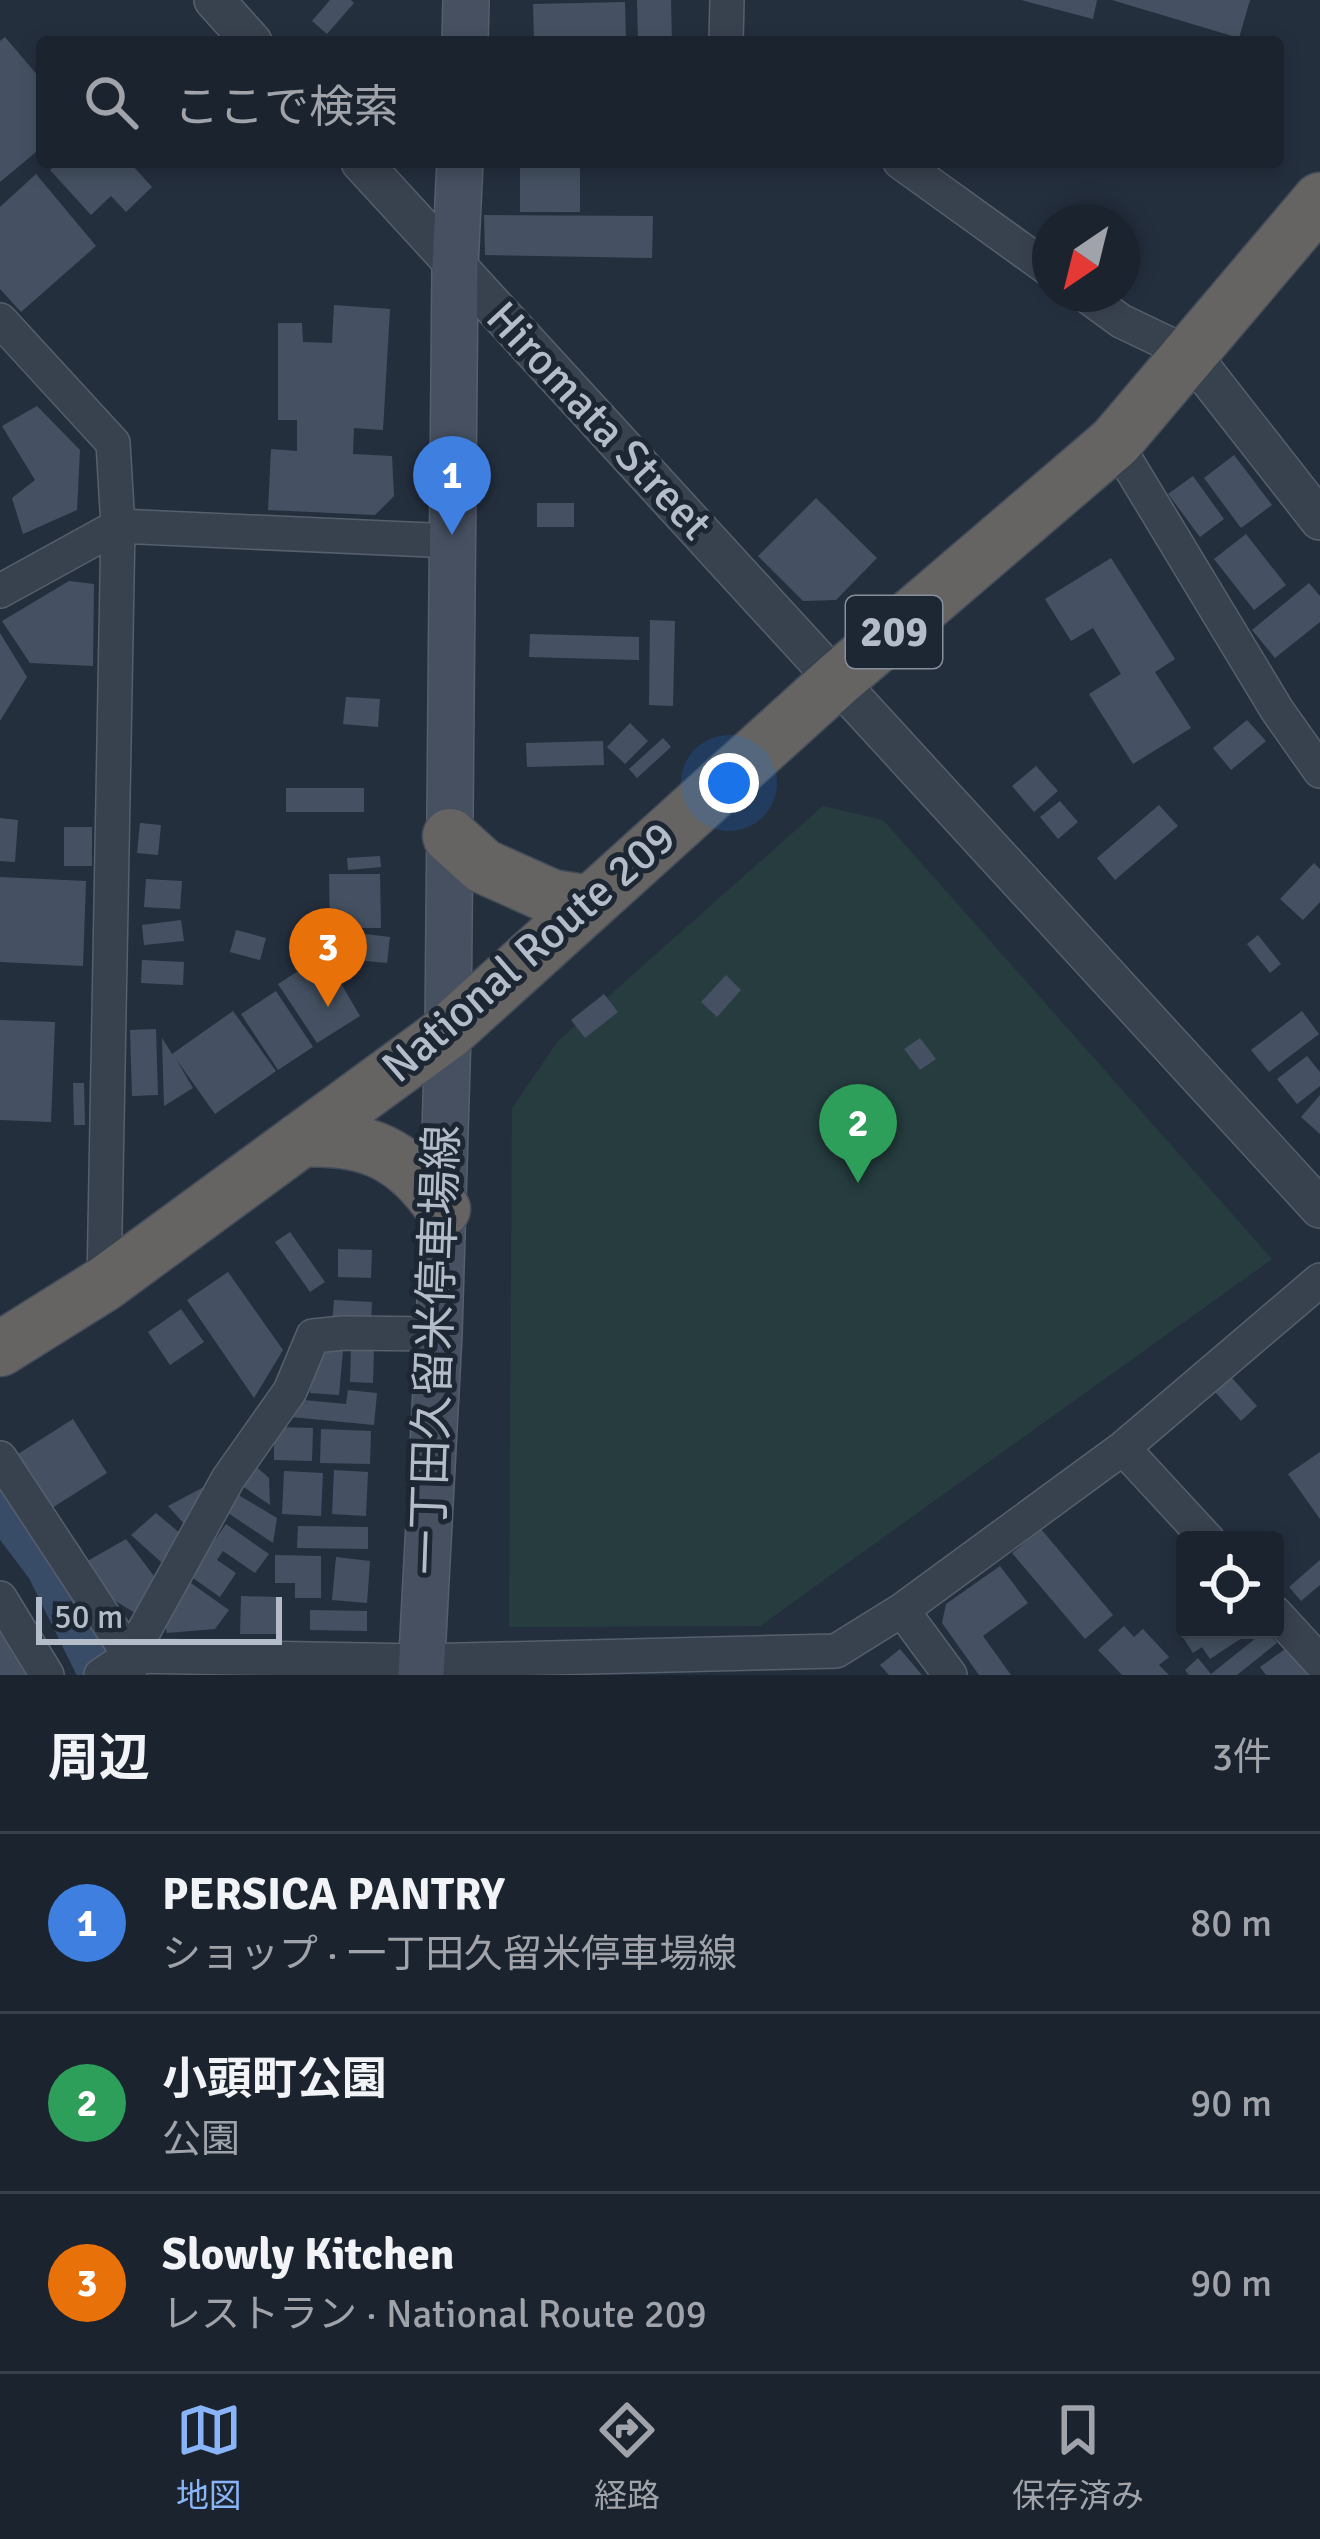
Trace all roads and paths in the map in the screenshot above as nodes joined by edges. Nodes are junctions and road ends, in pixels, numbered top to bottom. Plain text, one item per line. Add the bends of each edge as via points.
1 (214, 0) edge
2 (466, 0) edge
3 (727, 0) edge
4 (247, 36) edge
5 (465, 36) edge
6 (726, 36) edge
7 (366, 168) edge
8 (460, 168) edge
9 (908, 168) edge
10 (1320, 200) edge
11 (1032, 257) edge
12 (455, 266) junction
13 (1109, 312) edge
14 (0, 320) edge
15 (1190, 354) junction
16 (1115, 442) junction
17 (1320, 520) edge
18 (118, 526) junction
19 (452, 541) junction
20 (0, 591) edge
21 (837, 680) junction
22 (1320, 771) edge
23 (450, 836) junction
24 (590, 903) junction
25 (448, 1032) junction
26 (300, 1140) junction
27 (1320, 1208) edge
28 (442, 1209) junction
29 (1320, 1280) edge
30 (104, 1284) junction
31 (439, 1334) junction
32 (0, 1349) edge
33 (1124, 1448) junction
34 (0, 1458) edge
35 (1200, 1531) edge
36 (0, 1598) edge
37 (902, 1610) junction
38 (1284, 1623) edge
39 (1320, 1662) edge
40 (834, 1663) edge
41 (130, 1666) edge
42 (422, 1668) edge
43 (47, 1675) edge
44 (101, 1675) edge
45 (950, 1675) edge

1 - 4 street
2 - 5 main road
3 - 6 street
7 - 12 street, Hiromata Street
8 - 12 main road, 一丁田久留米停車場線
9 - 11 street
10 - 15 highway, National Route 209 / 209
12 - 19 main road, 一丁田久留米停車場線
12 - 21 street, Hiromata Street
13 - 15 street
14 - 18 street via 113,443
15 - 16 highway, National Route 209 / 209
15 - 17 street
16 - 21 highway, National Route 209 / 209
16 - 22 street
18 - 19 street
18 - 20 street
18 - 30 street
19 - 23 main road, 一丁田久留米停車場線
21 - 24 highway, National Route 209 / 209
21 - 27 street, Hiromata Street
23 - 24 highway via 482,866 552,897
23 - 25 main road, 一丁田久留米停車場線
24 - 25 highway, National Route 209 / 209
25 - 26 highway, National Route 209 / 209
25 - 28 main road, 一丁田久留米停車場線
26 - 28 highway via 335,1138 399,1161
26 - 30 highway, National Route 209 / 209
28 - 31 main road, 一丁田久留米停車場線
29 - 33 street
30 - 32 highway, National Route 209 / 209
31 - 41 street via 314,1336
31 - 42 main road, 一丁田久留米停車場線
33 - 35 street
33 - 37 street
34 - 41 street
36 - 43 street
37 - 40 street
37 - 45 street
38 - 39 street
40 - 42 street
41 - 42 street
41 - 44 street

